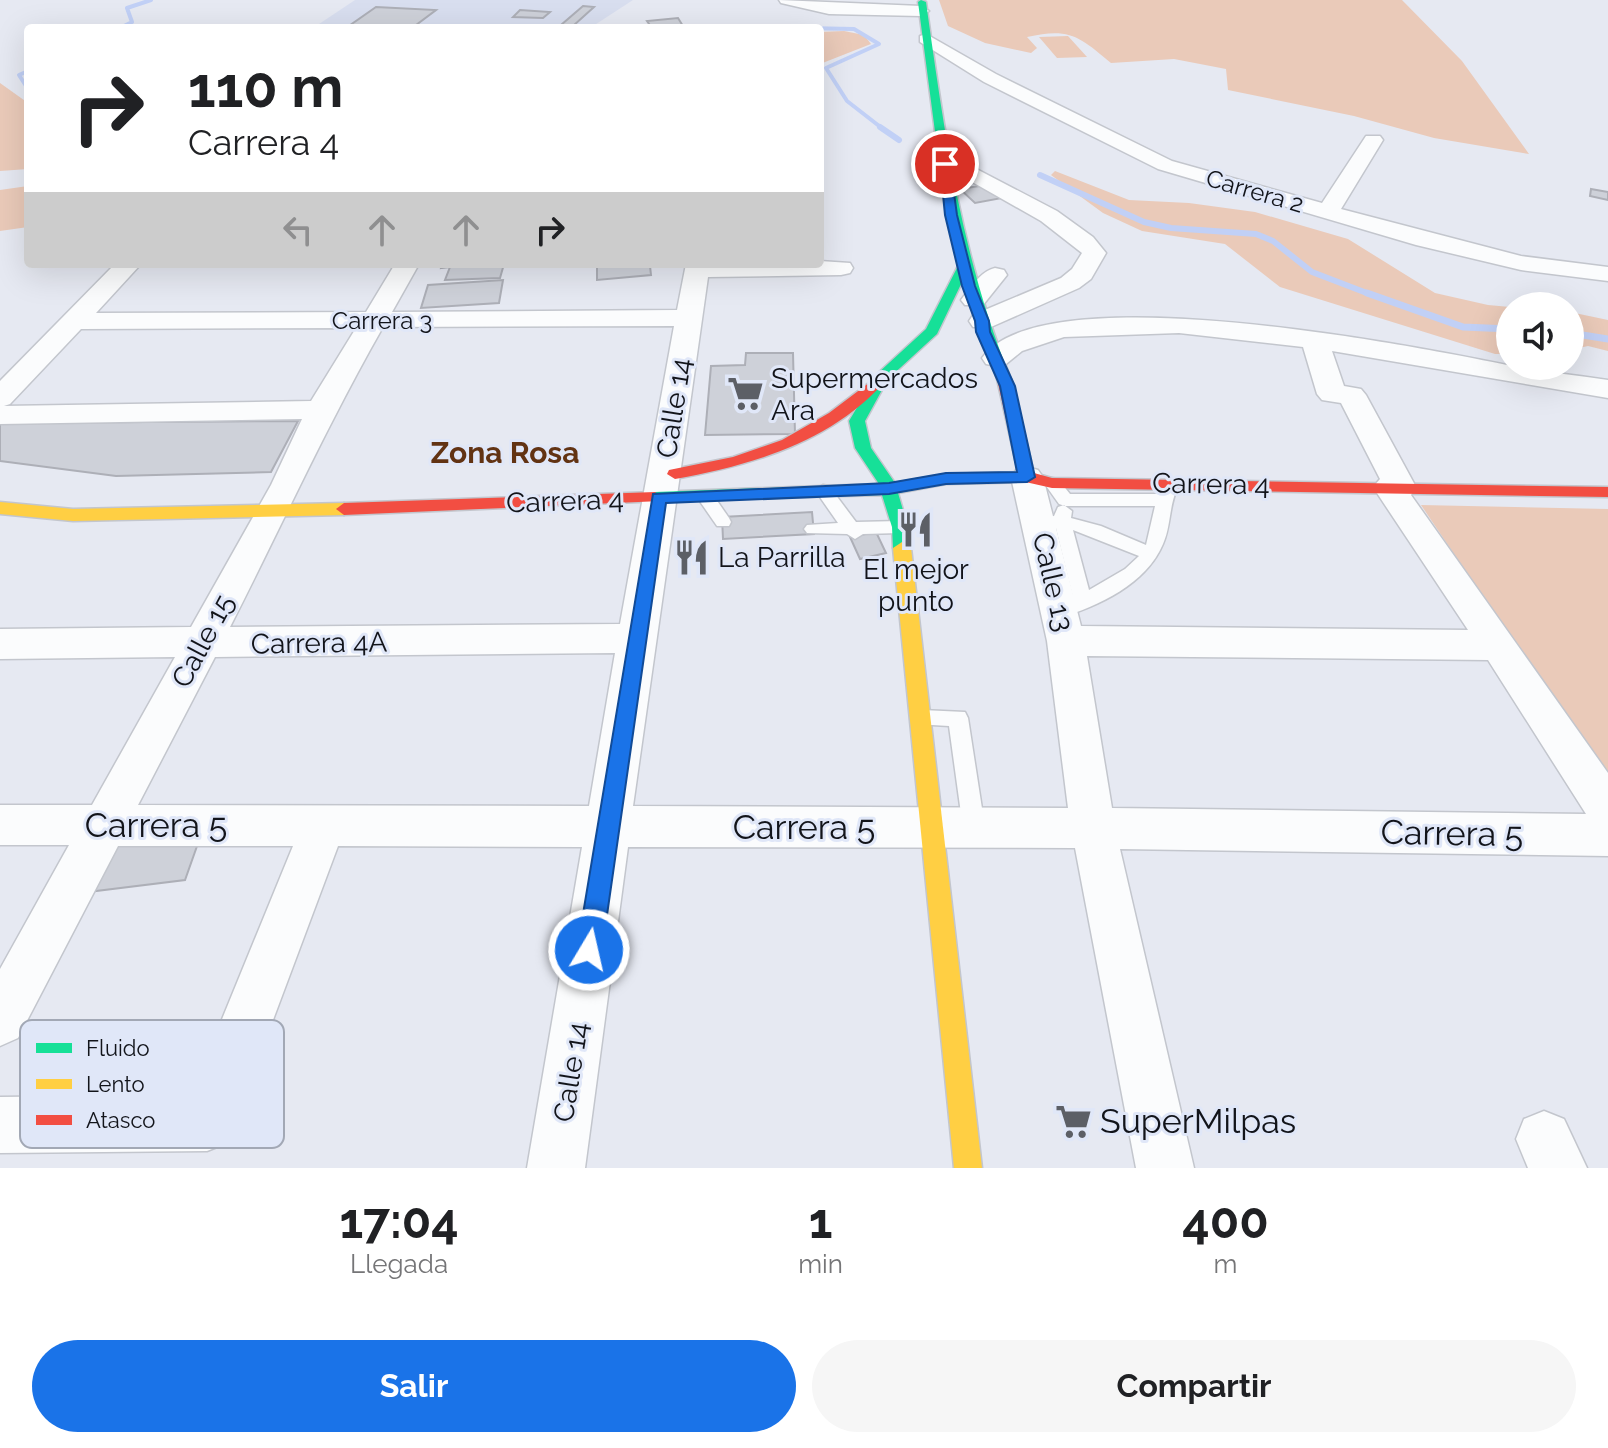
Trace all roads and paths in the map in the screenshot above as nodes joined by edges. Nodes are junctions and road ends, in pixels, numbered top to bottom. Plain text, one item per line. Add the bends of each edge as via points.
1 (786, 0) edge
2 (922, 3) edge
3 (926, 39) junction
4 (1373, 140) dead end
5 (944, 158) junction
6 (1328, 212) junction
7 (963, 267) junction
8 (109, 268) edge
9 (125, 268) edge
10 (405, 268) edge
11 (697, 268) edge
12 (824, 268) edge
13 (841, 268) dead end
14 (1608, 274) edge
15 (995, 275) dead end
16 (978, 311) junction
17 (689, 318) junction
18 (373, 320) junction
19 (74, 321) junction
20 (1315, 340) junction
21 (948, 341) dead end
22 (914, 349) junction
23 (985, 353) junction
24 (0, 377) edge
25 (882, 377) junction
26 (1608, 389) edge
27 (0, 398) edge
28 (321, 410) junction
29 (0, 415) edge
30 (656, 483) junction
31 (1394, 487) junction
32 (889, 489) junction
33 (823, 490) junction
34 (283, 492) junction
35 (1168, 492) junction
36 (1608, 492) edge
37 (705, 496) junction
38 (1049, 500) junction
39 (0, 508) edge
40 (723, 522) dead end
41 (899, 523) junction
42 (813, 529) dead end
43 (854, 532) junction
44 (1148, 553) junction
45 (886, 563) dead end
46 (906, 578) junction
47 (1069, 618) junction
48 (638, 638) junction
49 (0, 644) edge
50 (201, 644) junction
51 (1499, 645) junction
52 (922, 718) junction
53 (1608, 810) edge
54 (0, 825) edge
55 (105, 825) junction
56 (324, 825) junction
57 (609, 826) junction
58 (954, 828) junction
59 (1093, 828) junction
60 (1608, 835) edge
61 (0, 1020) edge
62 (247, 1020) edge
63 (0, 1125) edge
64 (20, 1125) edge
65 (556, 1168) edge
66 (968, 1168) edge
67 (1165, 1168) edge

1 - 2 street via 829,9
2 - 3 main road, Calle 13
3 - 5 main road, Calle 13
3 - 6 street, Carrera 2 via 990,78 1165,165
4 - 6 street
5 - 7 main road, Calle 13
5 - 16 street via 1063,227 1094,253 1070,283
6 - 14 street, Carrera 2 via 1521,263
7 - 16 main road, Calle 13
7 - 22 main road, Carrera 4 via 937,322
8 - 24 street
9 - 19 street
10 - 18 street, Calle 15
11 - 17 street, Calle 14
12 - 13 street
15 - 16 street
16 - 23 main road, Calle 13
17 - 18 street, Carrera 3
17 - 30 street, Calle 14
18 - 19 street, Carrera 3
18 - 28 street, Calle 15
19 - 27 street
20 - 23 street via 1179,325 1090,326 1034,336
20 - 26 street
20 - 31 street via 1332,394 1351,395
21 - 22 main road
22 - 25 main road, Carrera 4
23 - 38 main road, Calle 13 via 1007,386
25 - 30 main road, Carrera 4 via 839,415 781,447
25 - 32 main road via 857,421 863,448
28 - 29 street
28 - 34 street, Calle 15
30 - 34 main road, Carrera 4
30 - 37 main road, Carrera 4
30 - 48 street, Calle 14
31 - 35 main road, Carrera 4
31 - 36 main road, Carrera 4
31 - 51 street
32 - 33 main road, Carrera 4
32 - 38 main road, Carrera 4 via 946,479
32 - 41 main road
33 - 37 main road, Carrera 4
33 - 43 lane
34 - 39 main road, Carrera 4 via 73,515
34 - 50 street, Calle 15
35 - 38 main road, Carrera 4
35 - 44 lane
37 - 40 lane
38 - 44 lane
38 - 47 street, Calle 13
41 - 43 lane
41 - 46 main road
42 - 43 lane
44 - 47 lane via 1134,575
45 - 46 lane
46 - 52 main road
47 - 51 street
47 - 59 street, Calle 13
48 - 50 street, Carrera 4A
48 - 57 street, Calle 14
49 - 50 street, Carrera 4A
50 - 55 street, Calle 15
51 - 53 street
52 - 58 main road
52 - 58 lane via 958,718
54 - 55 street, Carrera 5
55 - 56 street, Carrera 5
55 - 61 street, Calle 15
56 - 57 street, Carrera 5
56 - 62 street
57 - 58 street, Carrera 5
57 - 65 street, Calle 14
58 - 59 street, Carrera 5
58 - 66 main road
59 - 60 street, Carrera 5
59 - 67 street, Calle 13
63 - 64 street

